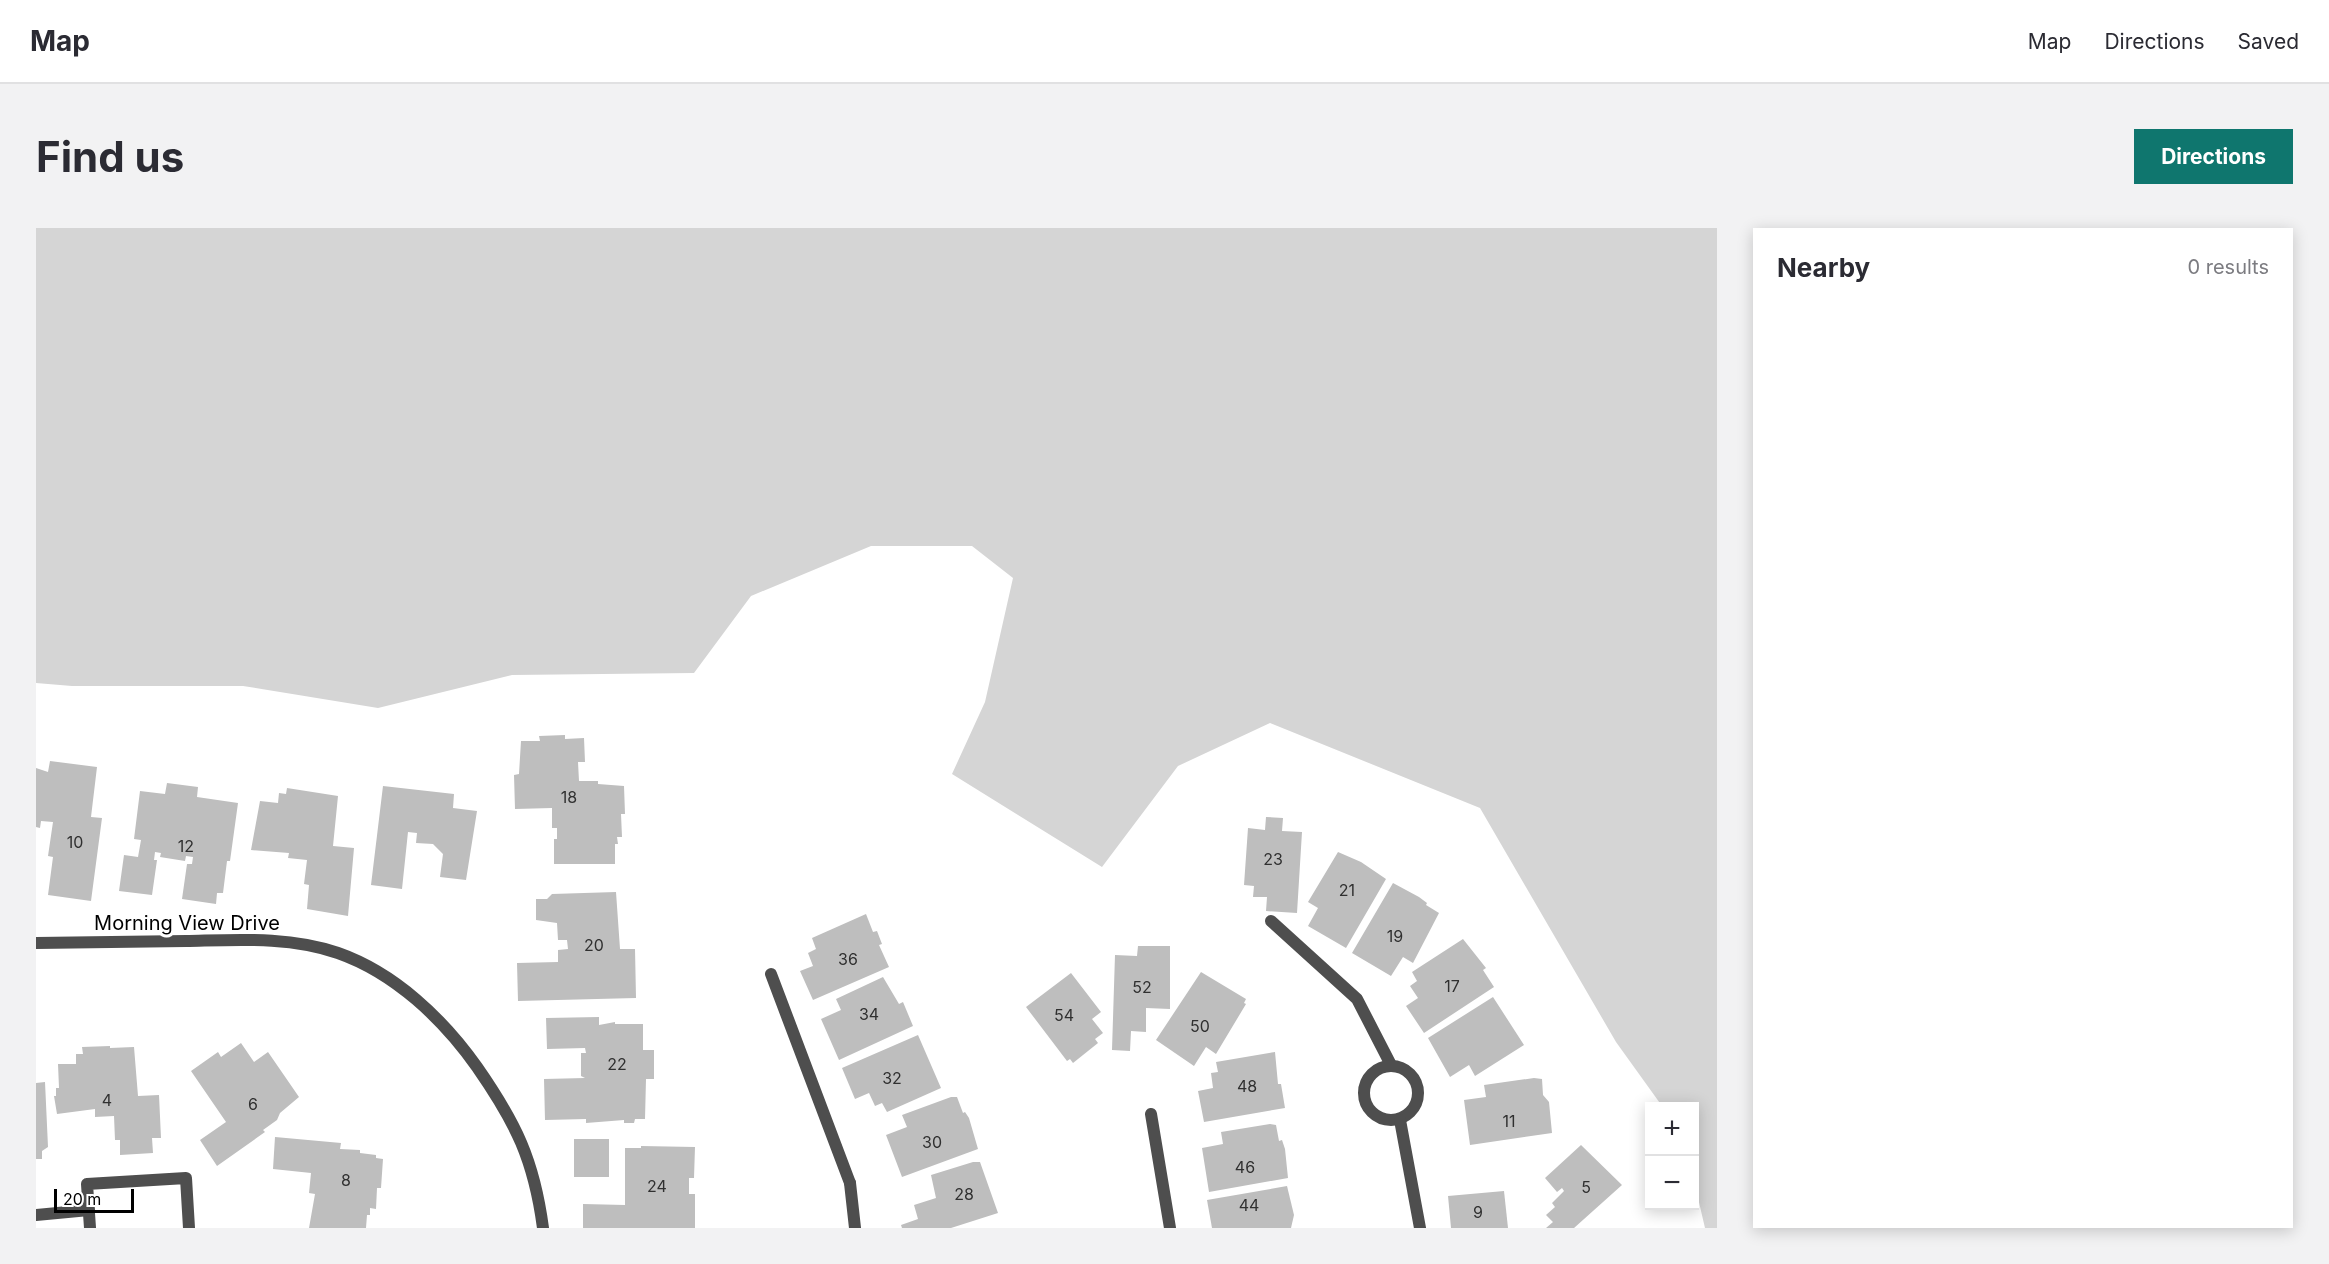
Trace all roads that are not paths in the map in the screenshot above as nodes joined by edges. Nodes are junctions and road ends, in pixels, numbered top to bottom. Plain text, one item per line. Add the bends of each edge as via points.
1 (1271, 921) dead end
2 (36, 943) edge
3 (771, 974) dead end
4 (1391, 1065) junction
5 (1151, 1114) dead end
6 (1400, 1120) junction
7 (89, 1210) junction
8 (36, 1215) edge
9 (90, 1228) edge
10 (189, 1228) edge
11 (543, 1228) edge
12 (855, 1228) edge
13 (1170, 1228) edge
14 (1420, 1228) edge

1 - 4 street via 1357,999
2 - 11 street, Morning View Drive via 266,940 338,954 364,965 435,1017 485,1079 516,1126 534,1177
3 - 12 street via 850,1183
4 - 6 street via 1409,1072 1418,1089 1415,1108
4 - 6 street via 1373,1071 1363,1088 1366,1107 1381,1119
5 - 13 street
6 - 14 street
7 - 8 street
7 - 9 street
7 - 10 street via 87,1184 186,1178

